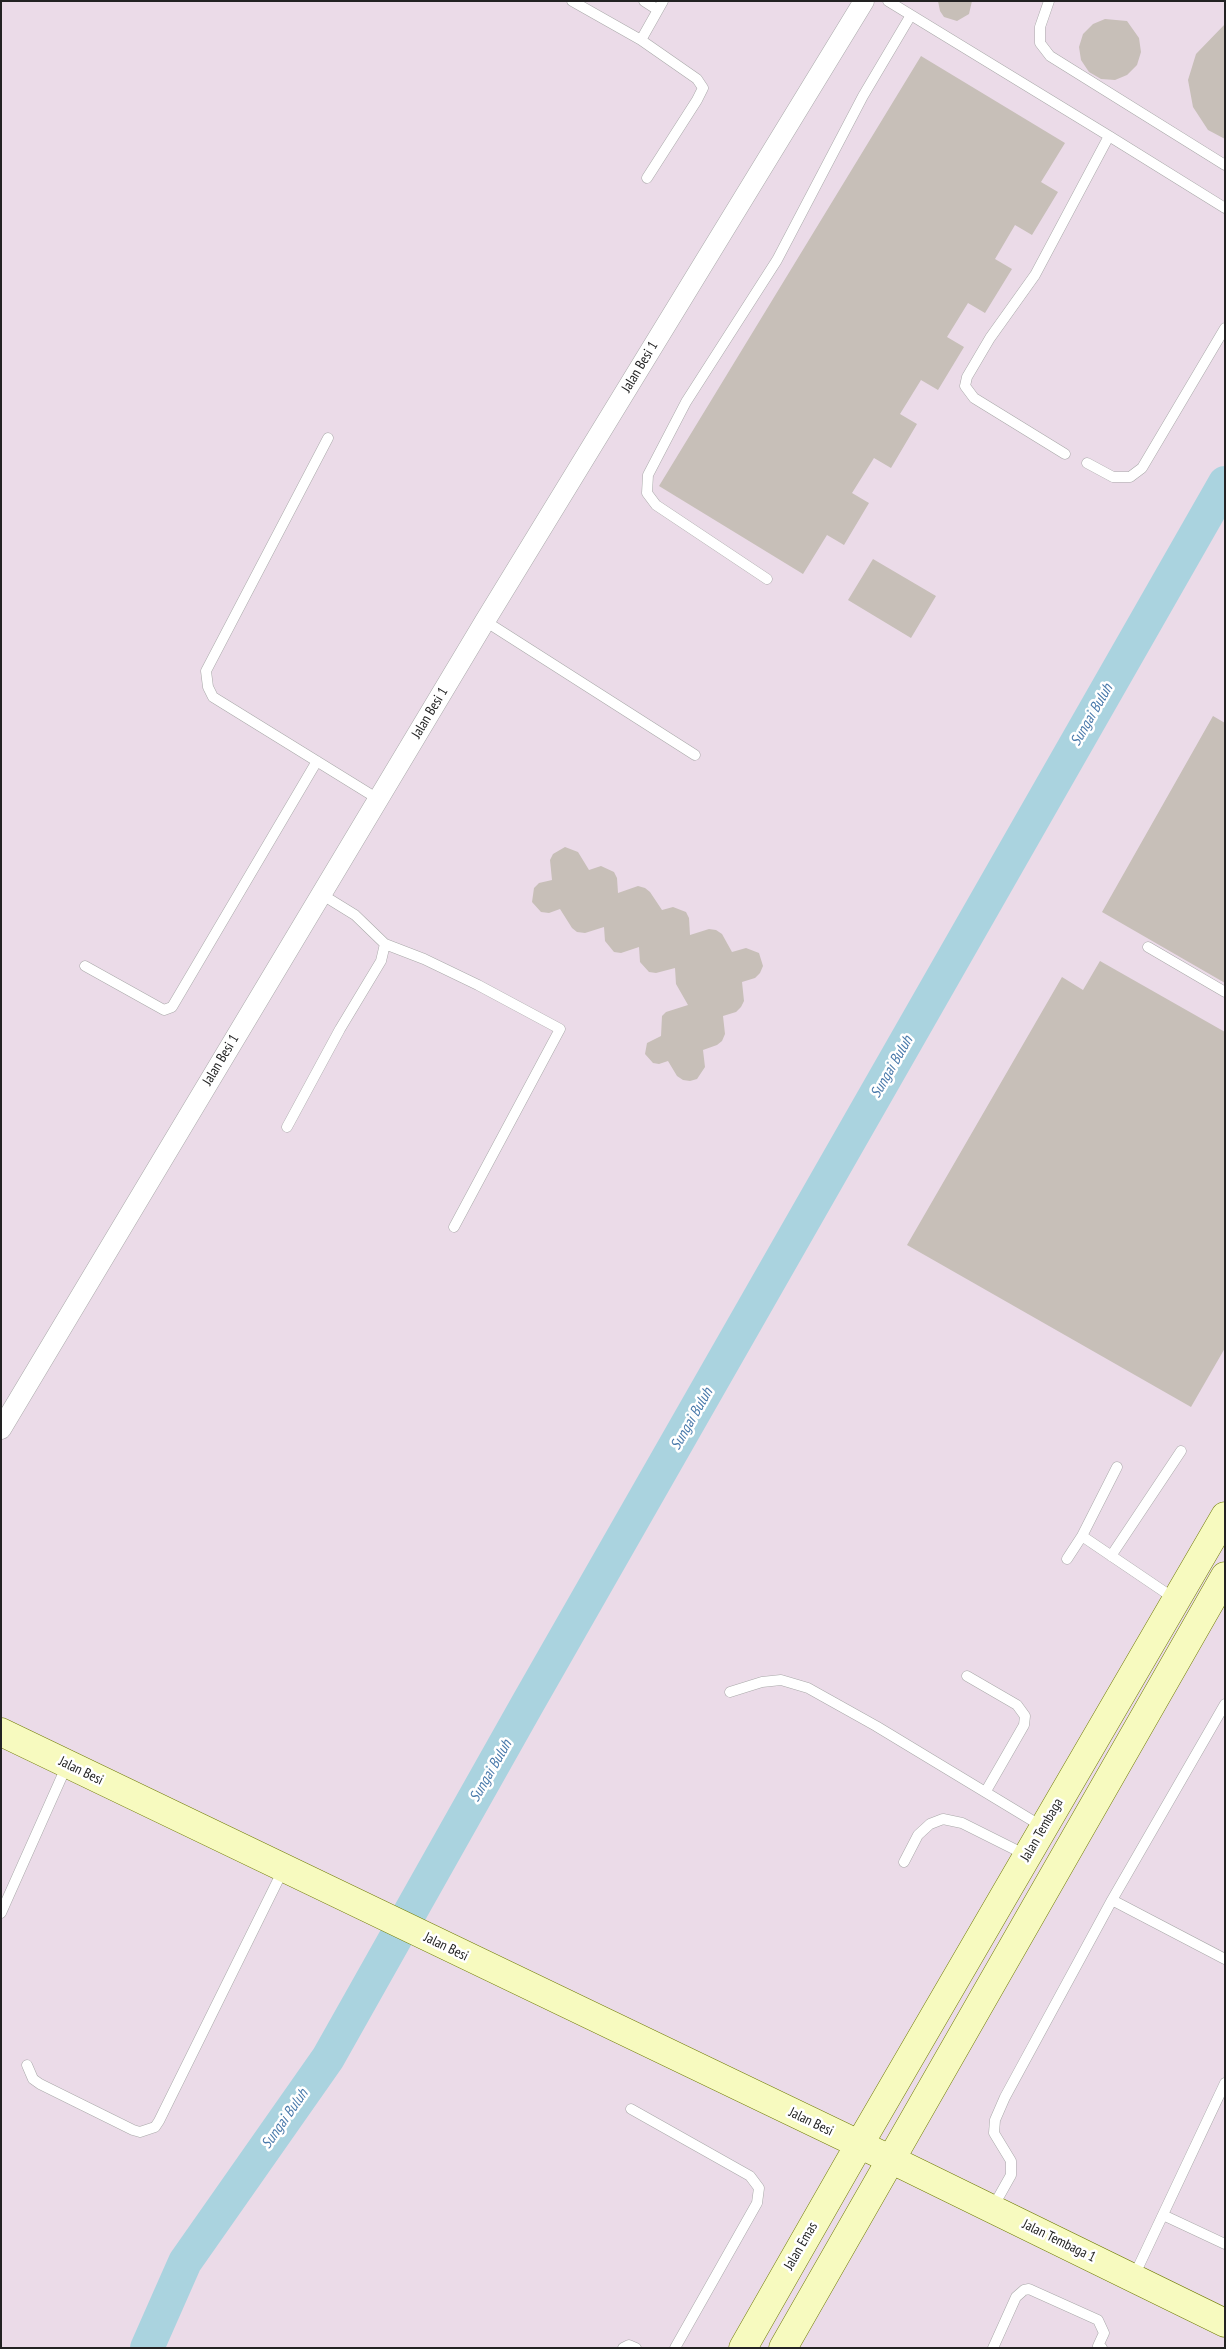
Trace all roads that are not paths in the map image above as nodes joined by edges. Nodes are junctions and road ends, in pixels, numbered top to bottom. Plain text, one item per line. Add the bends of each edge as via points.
1 (572, 1) edge
2 (644, 1) edge
3 (864, 1) edge
4 (888, 1) edge
5 (1048, 1) edge
6 (661, 6) edge
7 (911, 15) junction
8 (642, 40) junction
9 (1109, 136) junction
10 (1225, 165) edge
11 (647, 178) dead end
12 (1225, 208) edge
13 (1225, 328) edge
14 (328, 438) dead end
15 (1066, 454) dead end
16 (1087, 463) dead end
17 (767, 579) dead end
18 (485, 621) junction
19 (695, 755) dead end
20 (317, 761) junction
21 (378, 799) junction
22 (320, 894) junction
23 (385, 944) junction
24 (1148, 947) dead end
25 (85, 966) dead end
26 (1225, 992) edge
27 (287, 1127) dead end
28 (454, 1227) dead end
29 (1, 1429) edge
30 (1181, 1451) dead end
31 (1117, 1467) dead end
32 (1225, 1516) edge
33 (1082, 1536) junction
34 (1110, 1556) junction
35 (1201, 1557) junction
36 (1068, 1559) dead end
37 (1225, 1568) edge
38 (1225, 1576) edge
39 (1176, 1600) junction
40 (967, 1676) dead end
41 (730, 1692) dead end
42 (1225, 1704) edge
43 (1, 1732) edge
44 (68, 1764) junction
45 (986, 1791) junction
46 (1044, 1827) junction
47 (1026, 1856) junction
48 (904, 1862) dead end
49 (284, 1869) junction
50 (1112, 1900) junction
51 (1, 1912) edge
52 (1225, 1959) edge
53 (26, 2065) dead end
54 (1225, 2083) edge
55 (632, 2109) dead end
56 (859, 2145) junction
57 (892, 2160) junction
58 (992, 2209) junction
59 (1163, 2215) junction
60 (1225, 2244) edge
61 (1134, 2277) junction
62 (1225, 2323) edge
63 (1099, 2347) edge
64 (623, 2348) edge
65 (636, 2348) edge
66 (675, 2348) edge
67 (743, 2348) edge
68 (783, 2348) edge
69 (993, 2348) edge

1 - 8 lane
2 - 6 lane
3 - 18 street, Jalan Besi 1
4 - 7 lane
5 - 10 lane via 1040,28 1040,43 1050,56
6 - 8 lane
7 - 9 lane
7 - 17 lane via 863,96 777,260 686,402 648,475 646,493 656,505
8 - 11 lane via 697,79 703,88
9 - 12 lane
9 - 15 lane via 1035,275 990,338 965,386 974,398
13 - 16 lane via 1142,468 1130,477 1113,477
14 - 20 lane via 206,671 213,698
18 - 19 lane
18 - 21 street, Jalan Besi 1
20 - 21 lane
20 - 25 lane via 172,1007 164,1010
21 - 22 street, Jalan Besi 1
22 - 23 lane via 355,915
22 - 29 street, Jalan Besi 1
23 - 27 lane via 382,961 340,1029
23 - 28 lane via 478,985 560,1029
24 - 26 lane
30 - 34 lane
31 - 33 lane
32 - 35 main road, Jalan Tembaga
33 - 34 lane
33 - 36 lane
34 - 39 lane
35 - 37 street
35 - 39 main road, Jalan Tembaga
38 - 57 main road
39 - 46 main road, Jalan Tembaga
40 - 45 lane via 1017,1705 1025,1716 1024,1725
41 - 45 lane via 781,1680 808,1688
42 - 50 lane
43 - 44 main road, Jalan Besi
44 - 49 main road, Jalan Besi
44 - 51 lane
45 - 46 lane
46 - 47 main road, Jalan Tembaga
47 - 48 lane via 971,1827 943,1819 930,1824 918,1835
47 - 56 main road, Jalan Tembaga
49 - 53 lane via 154,2127 140,2132 124,2126 40,2084 33,2079
49 - 56 main road, Jalan Besi
50 - 52 lane
50 - 58 lane via 995,2120 994,2133 1011,2161 1011,2174
54 - 59 lane
55 - 66 lane via 750,2176 759,2188 758,2203
56 - 57 main road, Jalan Besi
56 - 67 main road, Jalan Emas
57 - 58 main road, Jalan Tembaga 1
57 - 68 main road
58 - 61 main road, Jalan Tembaga 1
59 - 60 lane
59 - 61 lane
61 - 62 main road, Jalan Tembaga 1
63 - 69 lane via 1104,2333 1098,2320 1029,2289 1016,2297
64 - 65 lane via 629,2345

